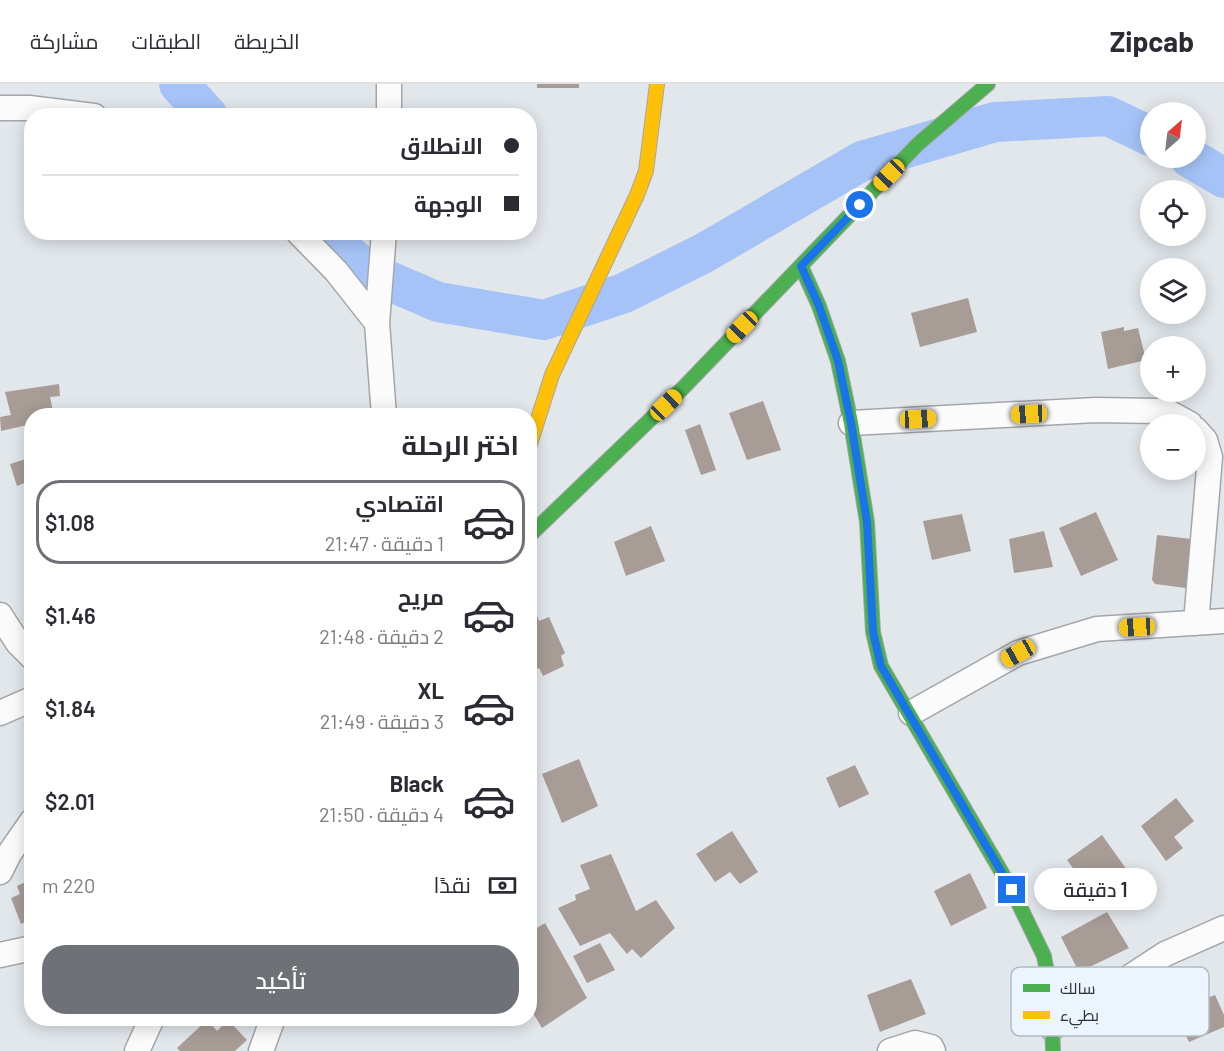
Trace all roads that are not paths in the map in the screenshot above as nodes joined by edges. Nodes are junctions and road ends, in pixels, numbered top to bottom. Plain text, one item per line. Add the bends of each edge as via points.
1 (388, 84) edge
2 (657, 84) edge
3 (988, 84) edge
4 (0, 108) edge
5 (24, 108) edge
6 (389, 108) edge
7 (306, 240) edge
8 (383, 240) edge
9 (801, 266) junction
10 (377, 323) junction
11 (383, 408) edge
12 (1170, 414) edge
13 (537, 422) edge
14 (851, 423) junction
15 (1206, 443) edge
16 (537, 529) edge
17 (0, 615) edge
18 (1224, 621) edge
19 (1196, 623) junction
20 (24, 649) edge
21 (24, 702) edge
22 (0, 713) edge
23 (911, 713) junction
24 (24, 832) edge
25 (0, 872) edge
26 (1224, 928) edge
27 (24, 950) edge
28 (0, 955) edge
29 (1046, 967) edge
30 (1148, 967) edge
31 (148, 1026) edge
32 (270, 1026) edge
33 (137, 1051) edge
34 (261, 1051) edge
35 (890, 1051) edge
36 (933, 1051) edge

1 - 6 street
2 - 13 street via 646,171 552,375
3 - 9 street via 918,144
4 - 5 street
7 - 10 street
8 - 10 street
9 - 14 street via 838,361
9 - 16 street via 683,388
10 - 11 street
12 - 14 street via 1096,410
14 - 23 street via 867,522 873,632 881,666
15 - 19 street via 1210,457
17 - 20 street
18 - 19 street
19 - 23 street via 1097,629 1018,653
21 - 22 street
23 - 29 street via 1012,890
24 - 25 street
26 - 30 street via 1165,954
27 - 28 street
31 - 33 street
32 - 34 street
35 - 36 street via 915,1043

